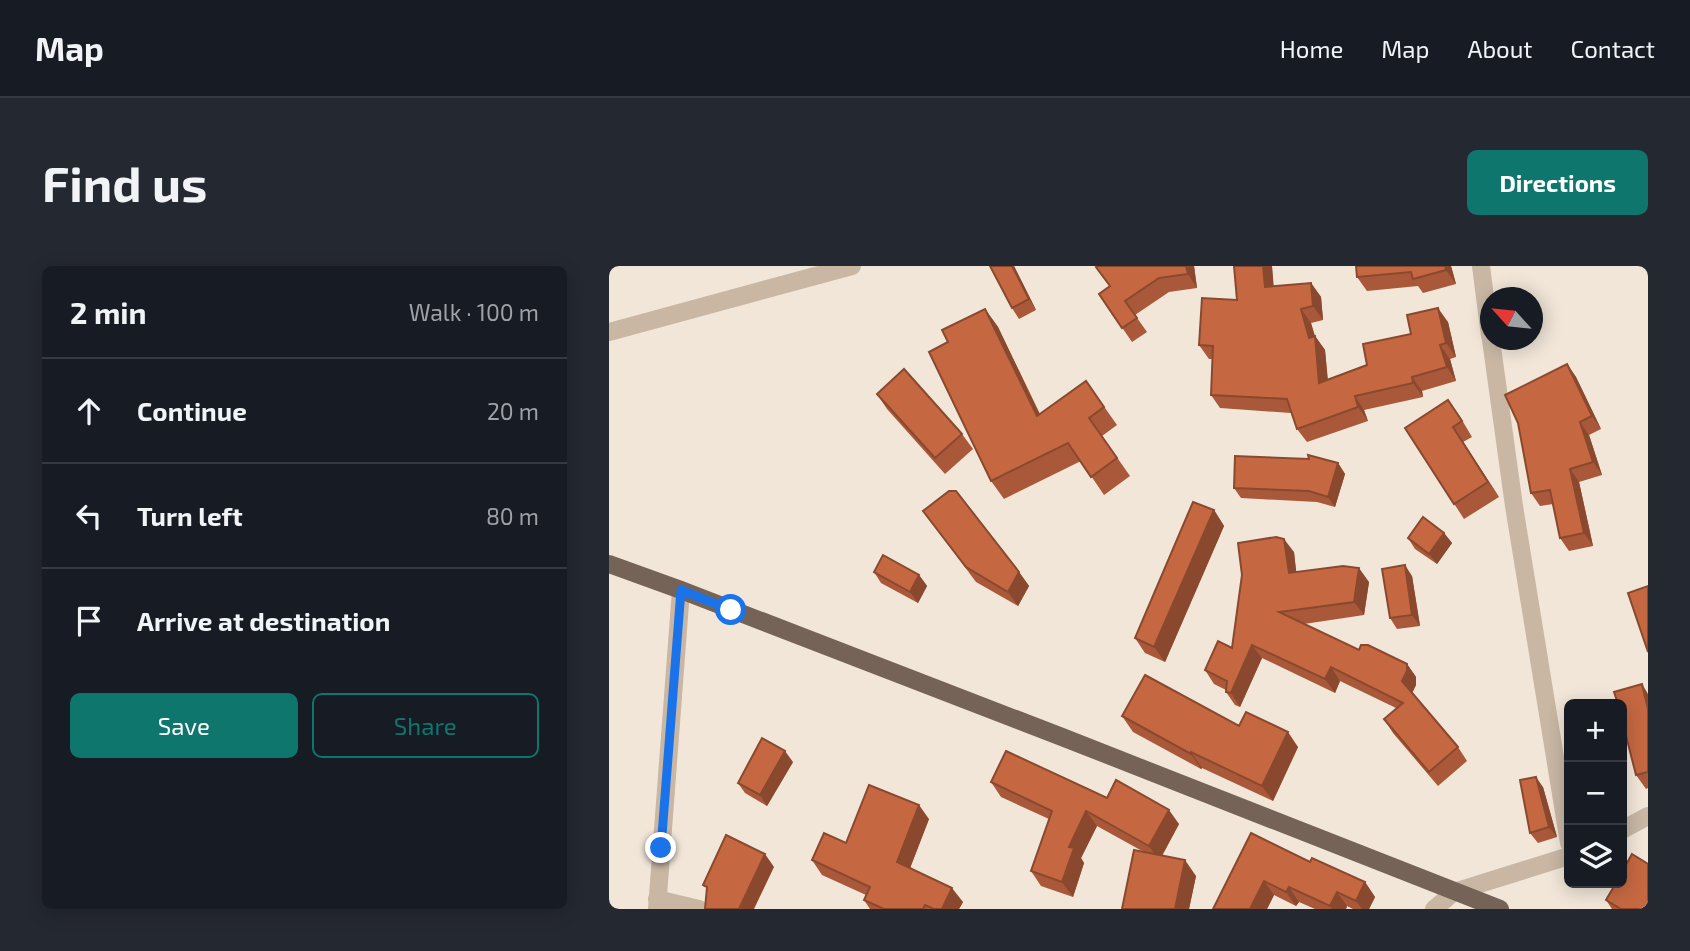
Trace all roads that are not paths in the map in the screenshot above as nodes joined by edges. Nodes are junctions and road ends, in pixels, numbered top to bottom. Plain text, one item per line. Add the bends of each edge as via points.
1 (852, 266) edge
2 (1481, 266) edge
3 (1484, 287) edge
4 (609, 332) edge
5 (1493, 350) edge
6 (609, 564) edge
7 (681, 590) junction
8 (1648, 816) edge
9 (1566, 825) edge
10 (1627, 827) edge
11 (1564, 858) edge
12 (1454, 892) junction
13 (657, 904) edge
14 (699, 909) edge
15 (1434, 909) edge
16 (1500, 909) edge

1 - 4 street
2 - 3 street
5 - 9 street
6 - 7 main road
7 - 12 main road
7 - 13 street
8 - 10 street
11 - 12 street
12 - 15 street
12 - 16 main road
13 - 14 street

